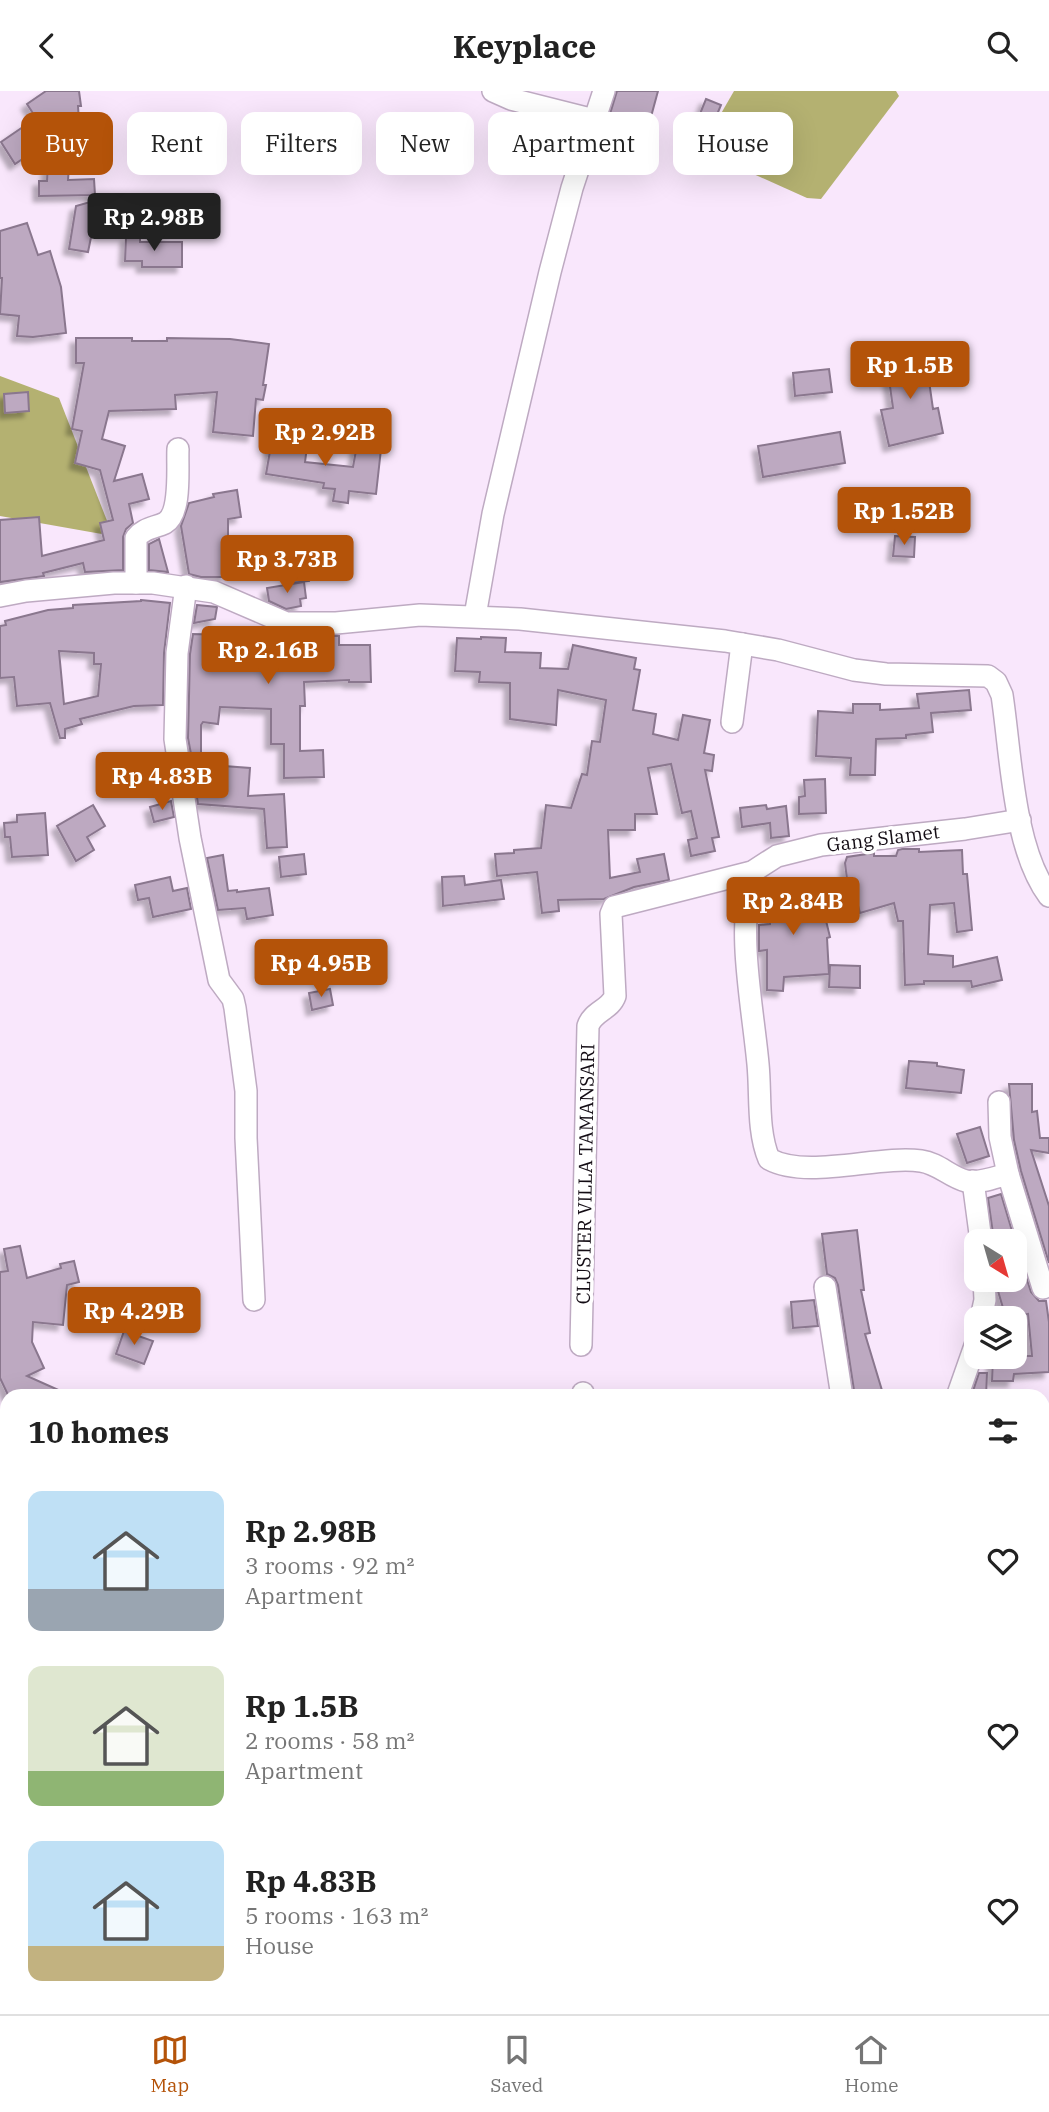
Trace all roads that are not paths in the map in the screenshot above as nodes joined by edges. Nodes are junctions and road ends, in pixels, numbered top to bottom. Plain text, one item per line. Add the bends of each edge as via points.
1 (492, 91) edge
2 (604, 91) edge
3 (562, 112) edge
4 (597, 112) edge
5 (576, 175) edge
6 (178, 449) dead end
7 (136, 583) junction
8 (186, 586) junction
9 (0, 596) edge
10 (475, 616) junction
11 (742, 644) junction
12 (732, 722) dead end
13 (1020, 820) junction
14 (752, 872) junction
15 (1049, 896) edge
16 (999, 1102) dead end
17 (1008, 1174) junction
18 (973, 1181) junction
19 (979, 1229) edge
20 (825, 1287) dead end
21 (1043, 1288) dead end
22 (254, 1300) dead end
23 (581, 1345) dead end
24 (967, 1369) edge
25 (841, 1389) edge
26 (960, 1389) edge

1 - 3 street
2 - 4 street
5 - 10 street via 493,514
6 - 7 street via 175,510 166,522 135,538
7 - 8 street
7 - 9 street
8 - 10 street via 214,592 286,623
8 - 22 street via 177,653 177,763 219,980 235,1008 246,1091
10 - 11 street
11 - 12 street
11 - 13 street via 854,670 992,678 1002,695
13 - 14 street, Gang Slamet via 821,845 777,856
13 - 15 street via 1037,879
14 - 18 street via 749,988 769,1159 785,1165 817,1166 919,1161
14 - 23 street, CLUSTER VILLA TAMANSARI via 612,909 615,996 588,1026
16 - 17 street
17 - 18 street
17 - 21 street
18 - 19 street
20 - 25 street
24 - 26 street

